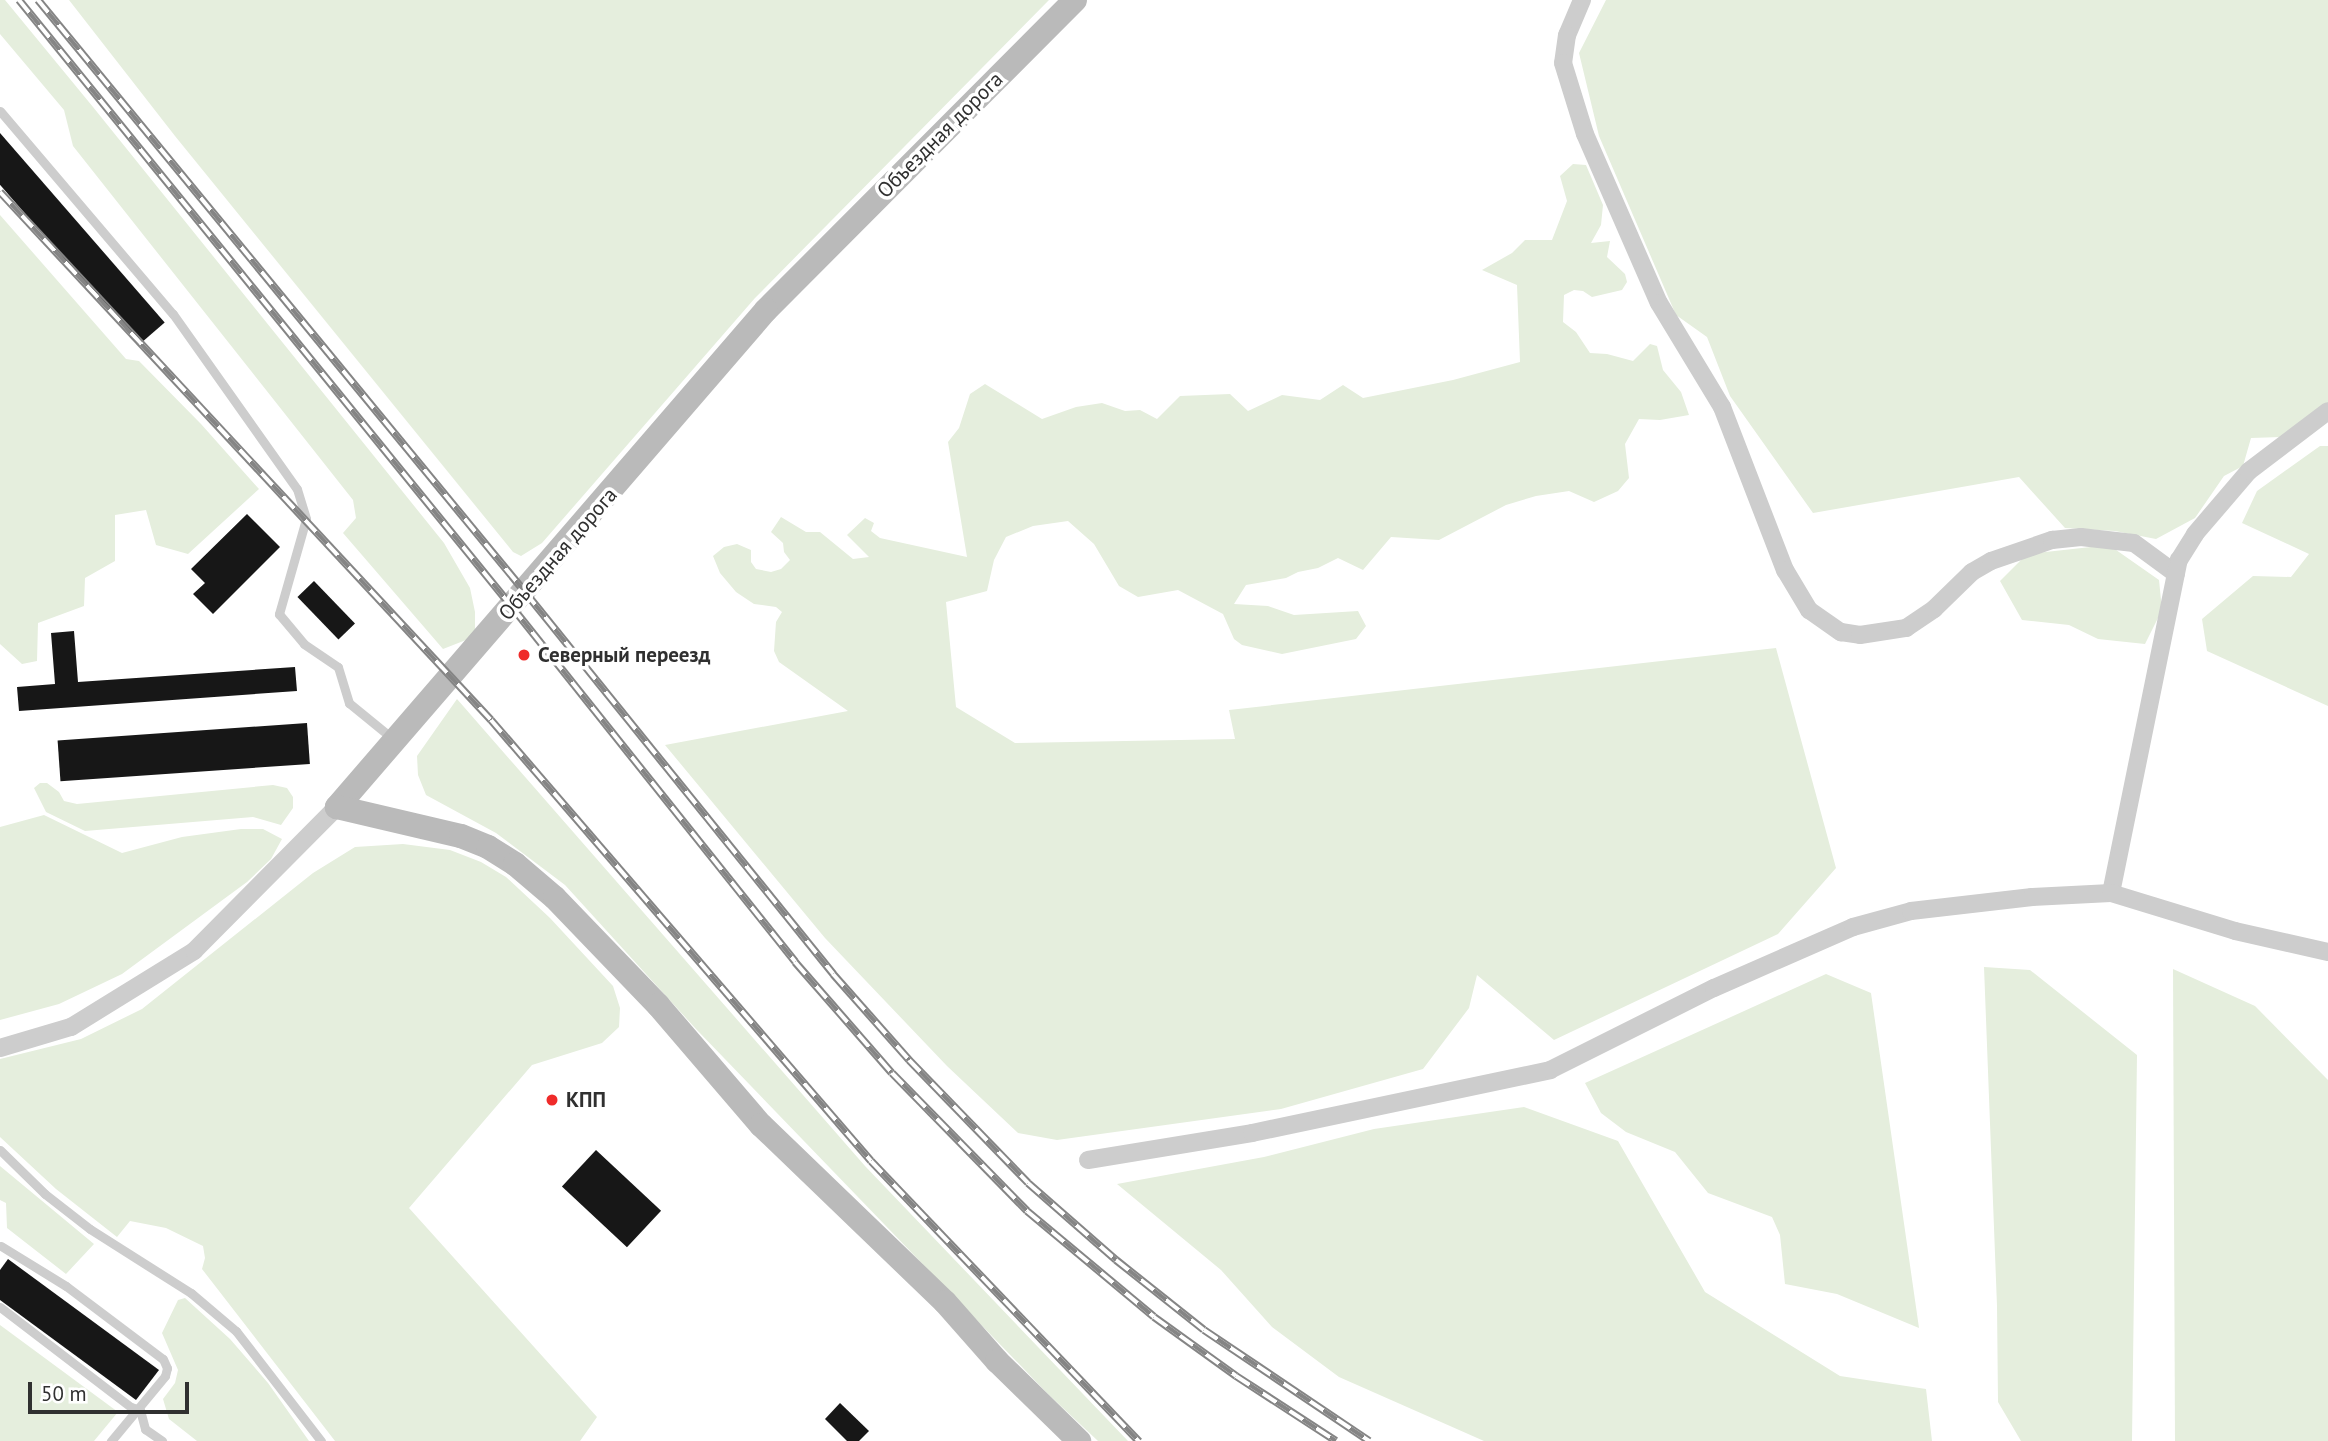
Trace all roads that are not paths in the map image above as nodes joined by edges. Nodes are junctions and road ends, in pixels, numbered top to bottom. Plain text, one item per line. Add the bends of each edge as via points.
1 (1074, 0) edge
2 (1582, 0) edge
3 (0, 111) edge
4 (2328, 411) edge
5 (2176, 574) junction
6 (394, 741) junction
7 (337, 807) junction
8 (2111, 893) junction
9 (2328, 952) edge
10 (0, 1048) edge
11 (0, 1150) edge
12 (1088, 1160) dead end
13 (0, 1246) edge
14 (0, 1307) edge
15 (140, 1410) junction
16 (111, 1441) edge
17 (162, 1441) edge
18 (321, 1441) edge
19 (1079, 1441) edge

1 - 6 street, Объездная дорога via 766,310
2 - 5 street via 1567,35 1563,63 1585,134 1659,303 1722,407 1785,570 1809,610 1841,632 1860,635 1906,628 1922,620 1982,566 2020,549 2081,537 2134,543
3 - 6 lane via 173,314 297,489 306,519 279,614 304,644 338,667 349,704
4 - 5 street via 2249,471 2195,534
5 - 8 street
6 - 7 street, Объездная дорога
7 - 10 street, Объездная дорога via 194,951 71,1027
7 - 19 street via 461,836 488,847 555,898 658,1005 761,1125 936,1293
8 - 9 street via 2235,931
8 - 12 street via 2032,897 1885,917 1714,988 1550,1070 1252,1133
11 - 18 lane via 90,1229 191,1293 236,1331
13 - 15 lane via 86,1301 163,1359 165,1376
14 - 15 lane
15 - 16 lane
15 - 17 lane via 145,1429

